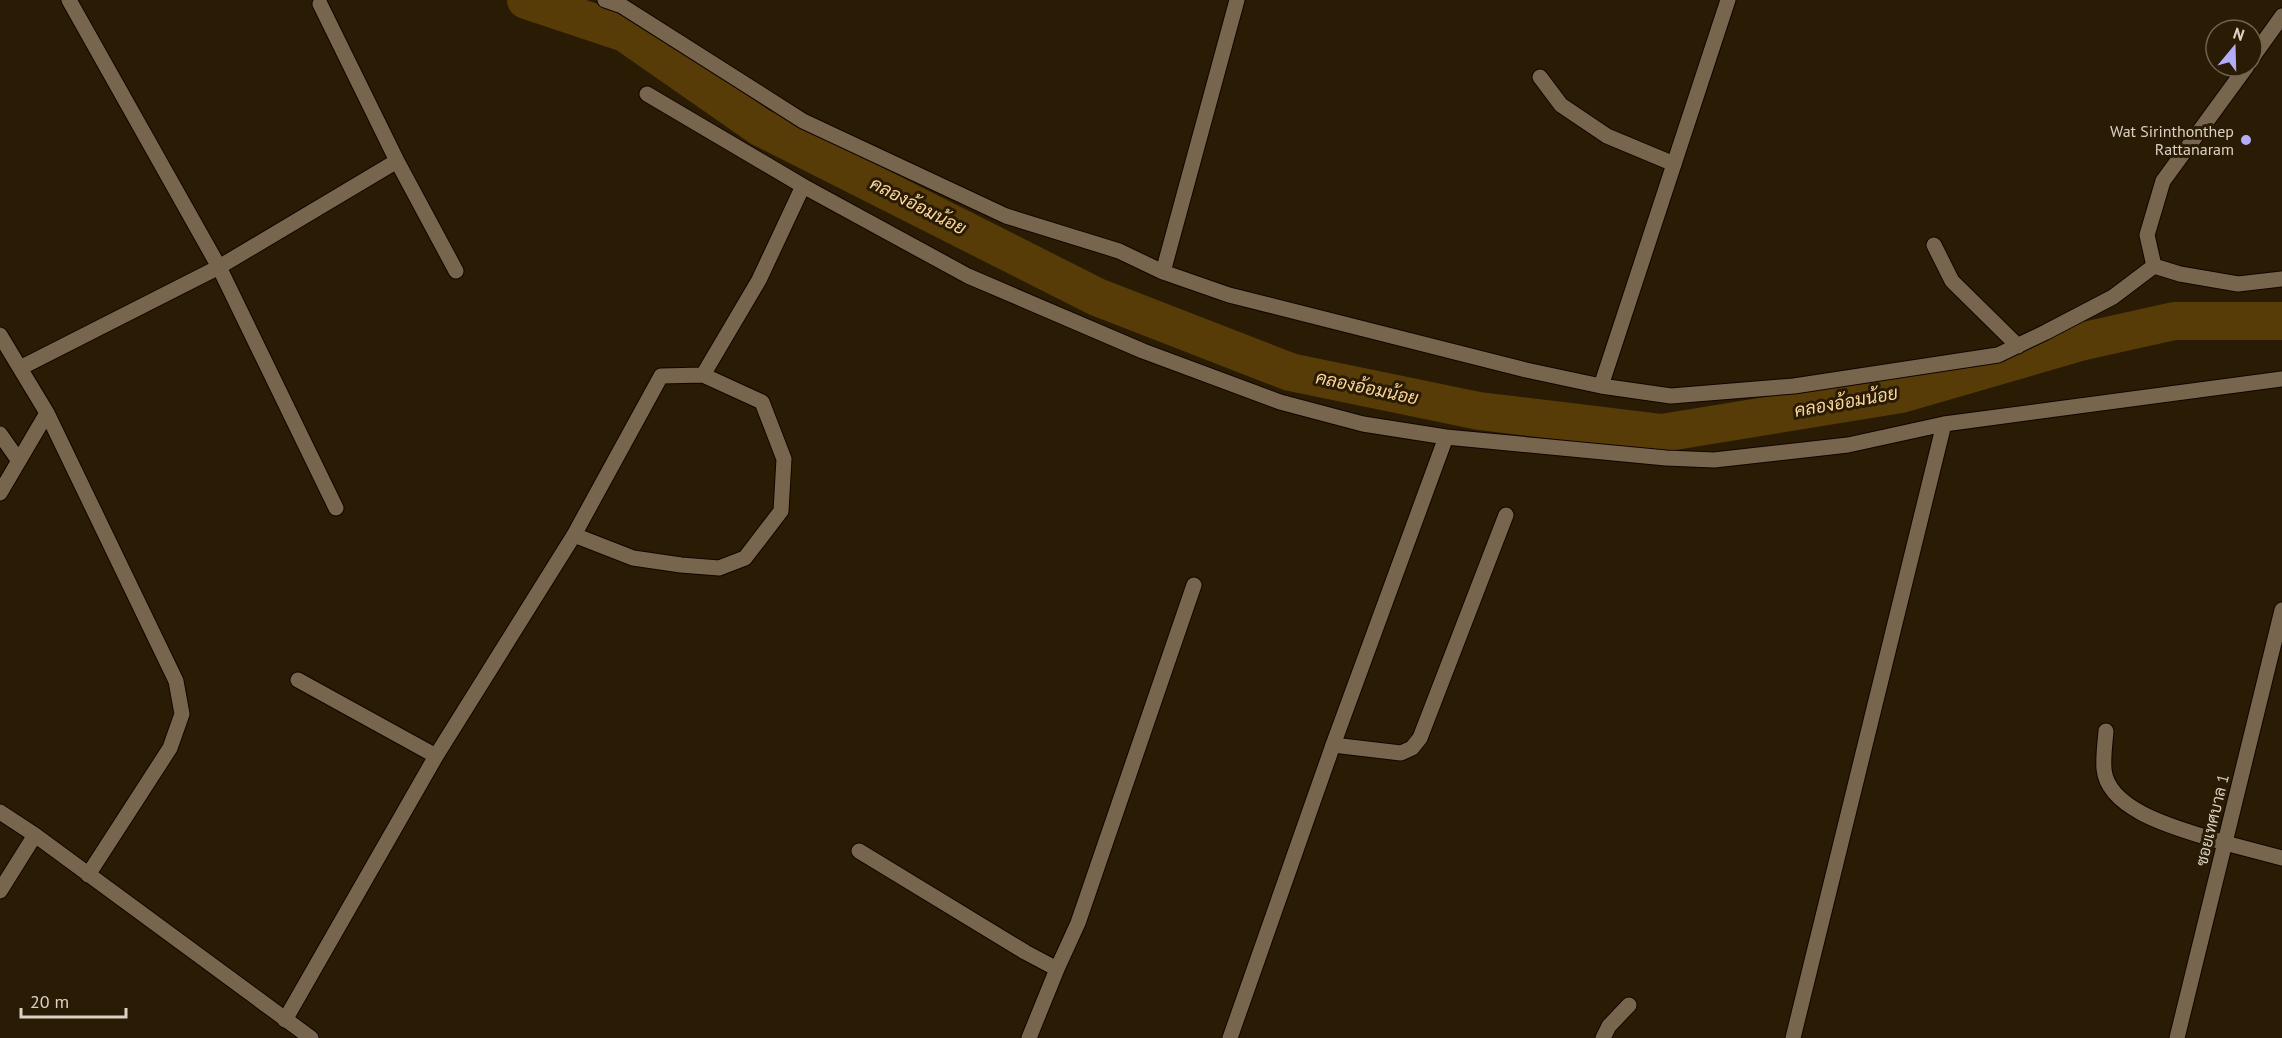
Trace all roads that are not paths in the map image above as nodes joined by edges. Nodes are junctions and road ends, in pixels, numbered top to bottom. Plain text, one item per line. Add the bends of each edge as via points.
1 (69, 0) edge
2 (605, 0) edge
3 (1237, 0) edge
4 (1728, 0) edge
5 (320, 4) dead end
6 (2282, 16) edge
7 (2264, 41) edge
8 (1540, 77) dead end
9 (2238, 78) edge
10 (647, 94) dead end
11 (398, 161) junction
12 (1674, 164) junction
13 (803, 186) junction
14 (1934, 245) dead end
15 (2154, 266) junction
16 (219, 267) junction
17 (456, 271) dead end
18 (1163, 272) junction
19 (2282, 279) edge
20 (0, 335) edge
21 (2018, 346) junction
22 (20, 368) junction
23 (703, 375) junction
24 (2282, 379) edge
25 (1601, 386) junction
26 (48, 413) junction
27 (1944, 424) junction
28 (0, 434) edge
29 (1446, 437) junction
30 (19, 461) junction
31 (0, 494) edge
32 (336, 508) dead end
33 (1506, 515) dead end
34 (574, 535) junction
35 (1194, 585) dead end
36 (2282, 610) edge
37 (298, 680) dead end
38 (2106, 731) dead end
39 (1333, 745) junction
40 (436, 756) junction
41 (0, 812) edge
42 (35, 835) junction
43 (2225, 843) junction
44 (859, 850) dead end
45 (2282, 858) edge
46 (88, 875) junction
47 (0, 891) edge
48 (1057, 969) junction
49 (1629, 1005) dead end
50 (285, 1020) junction
51 (311, 1038) edge
52 (1029, 1038) edge
53 (1230, 1038) edge
54 (1603, 1038) edge
55 (1793, 1038) edge
56 (2177, 1038) edge

1 - 16 street
2 - 18 street via 622,6 803,121 1006,216 1119,251
3 - 18 street
4 - 12 street
5 - 11 street
6 - 7 street
8 - 12 street via 1561,105 1607,136
9 - 15 street via 2163,181 2147,235
10 - 13 street
11 - 16 street
11 - 17 street
12 - 25 street
13 - 23 street via 759,280
13 - 29 street via 968,276 1143,351 1280,402 1363,424
14 - 21 street via 1952,281
15 - 19 street via 2238,284
15 - 21 street via 2113,297
16 - 22 street
16 - 32 street
18 - 25 street via 1228,295
20 - 22 street
21 - 25 street via 1998,355 1794,386 1671,396
22 - 26 street
23 - 34 street via 661,376
23 - 34 street via 762,402 784,459 781,511 745,558 719,568 681,565 633,558
24 - 27 street
26 - 30 street
26 - 46 street via 176,681 182,714 170,748
27 - 29 street via 1848,445 1714,460
27 - 55 street
28 - 30 street
29 - 39 street
30 - 31 street
33 - 39 street via 1420,738 1401,753
34 - 40 street
35 - 48 street via 1078,923
36 - 43 street, ซอยเทศบาล 1
37 - 40 street
38 - 43 street via 2104,770 2116,796 2144,816
39 - 53 street
40 - 50 street
41 - 42 street
42 - 46 street
42 - 47 street
43 - 45 street
43 - 56 street, ซอยเทศบาล 1
44 - 48 street
46 - 50 street
48 - 52 street
49 - 54 street
50 - 51 street

